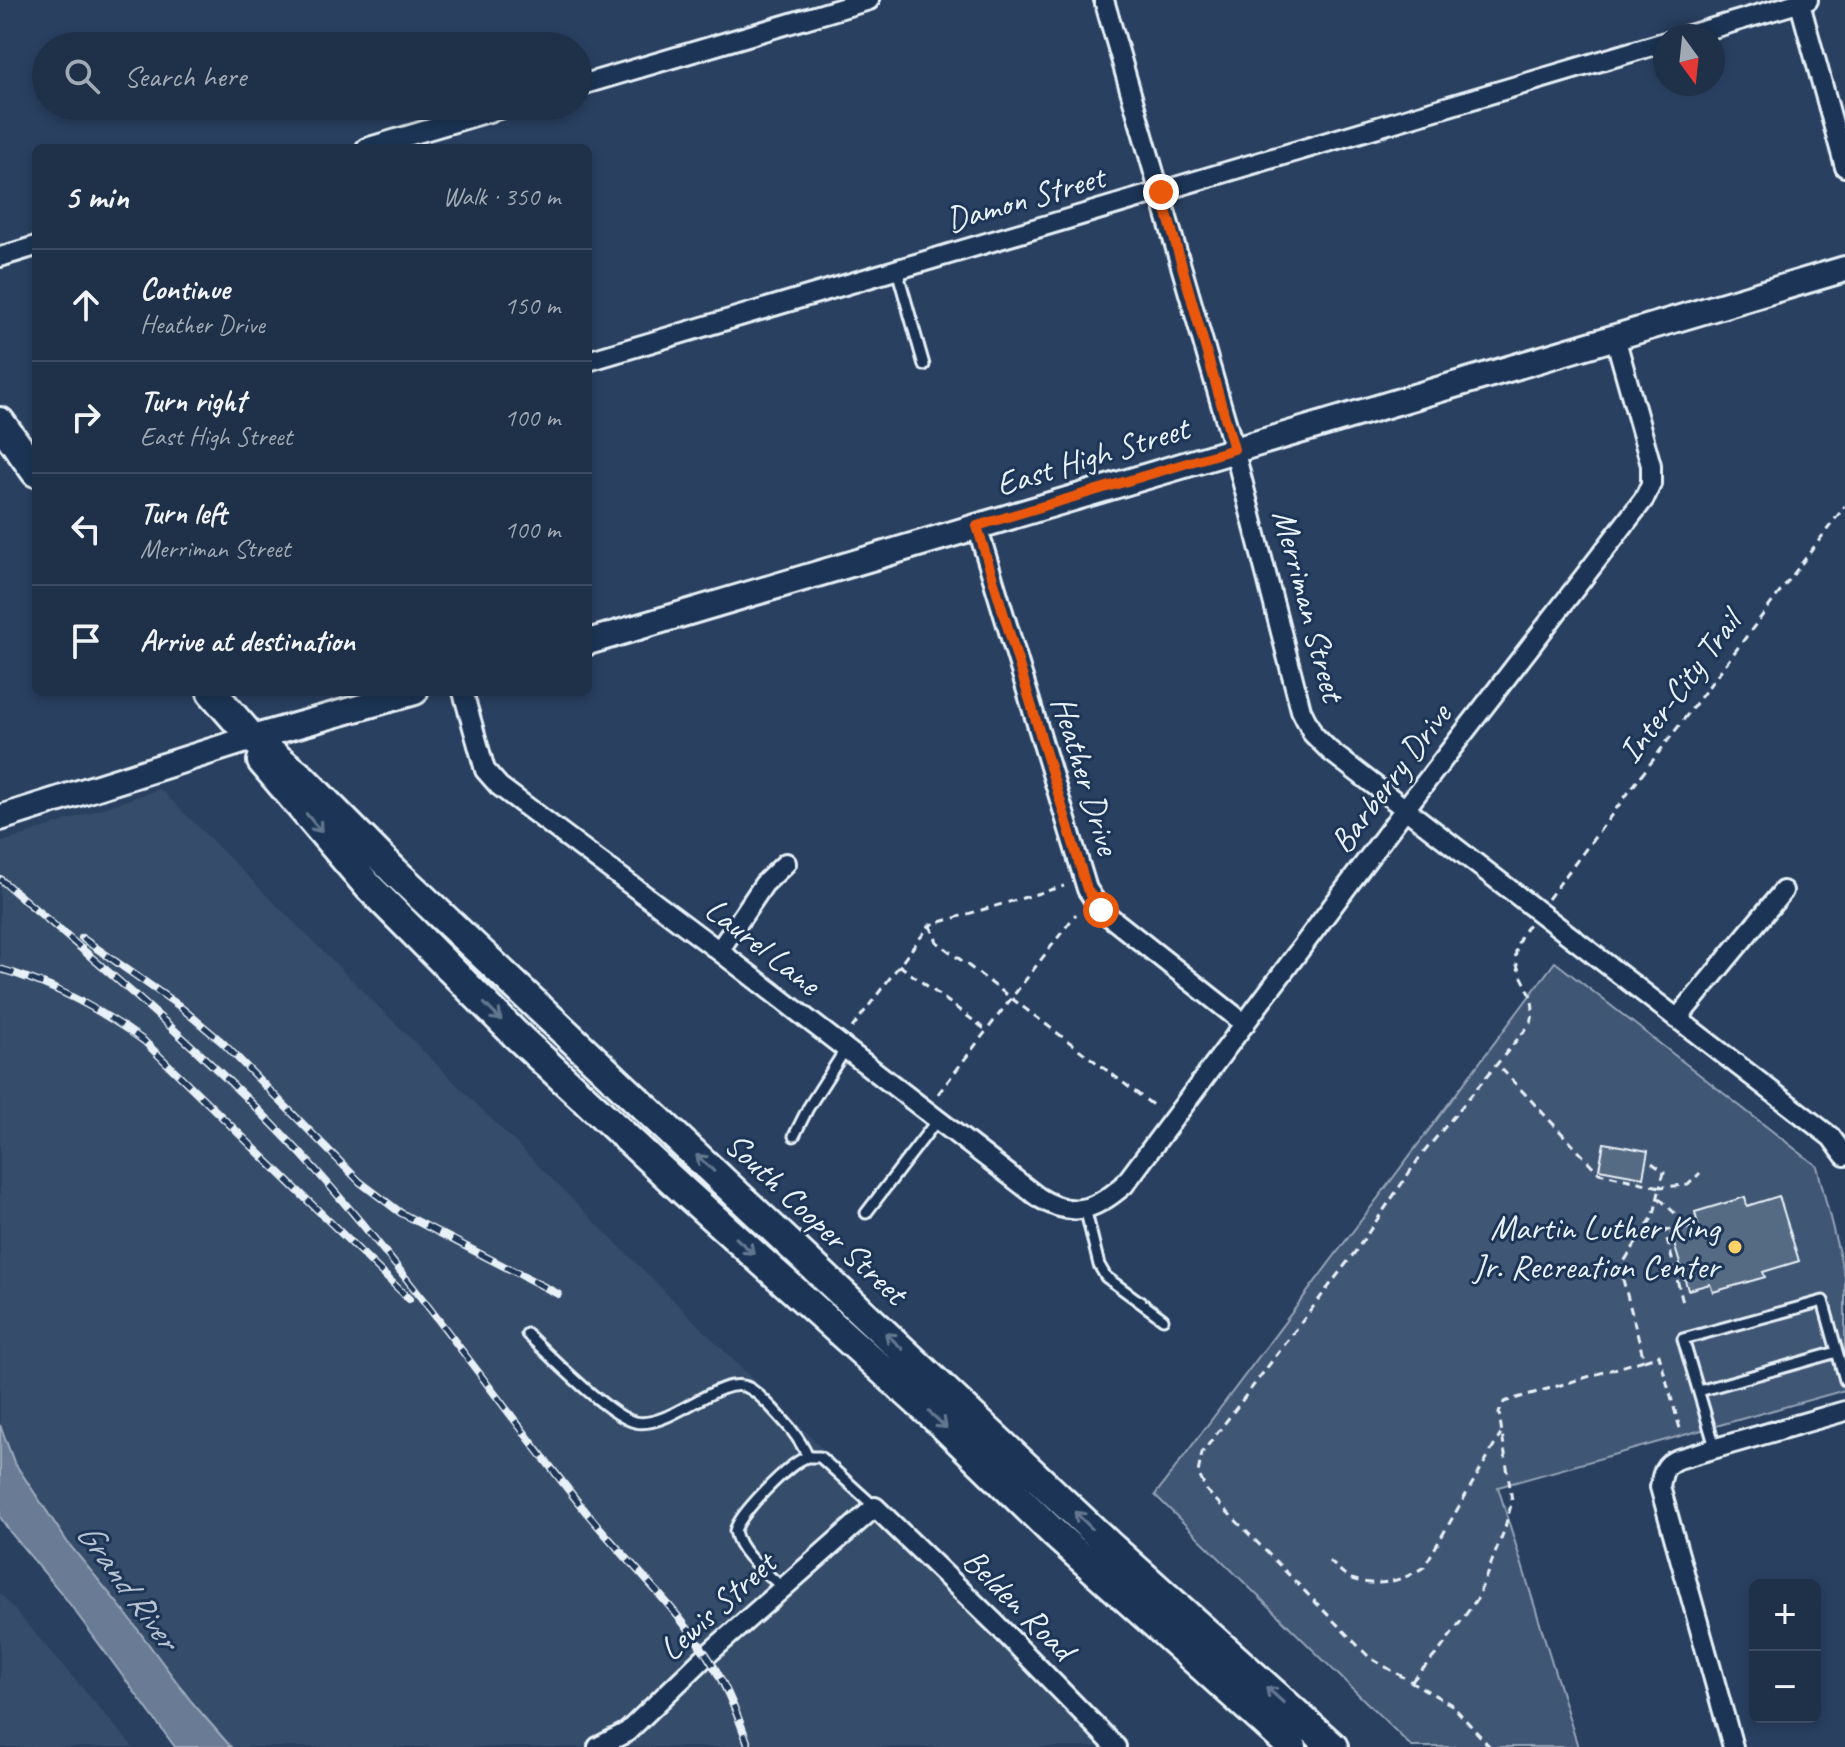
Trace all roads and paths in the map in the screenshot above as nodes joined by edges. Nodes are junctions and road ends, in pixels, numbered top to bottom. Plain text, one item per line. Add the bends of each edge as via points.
1 (869, 0) edge
2 (1104, 0) edge
3 (1802, 1) edge
4 (1725, 24) edge
5 (1653, 46) edge
6 (592, 82) edge
7 (461, 120) edge
8 (380, 144) edge
9 (1845, 167) edge
10 (1161, 192) junction
11 (32, 247) edge
12 (0, 257) edge
13 (1845, 269) edge
14 (897, 270) junction
15 (1615, 337) junction
16 (592, 360) edge
17 (924, 365) dead end
18 (0, 422) edge
19 (1234, 449) junction
20 (32, 466) edge
21 (1845, 506) edge
22 (977, 526) junction
23 (592, 641) edge
24 (215, 696) edge
25 (401, 696) edge
26 (464, 696) edge
27 (252, 738) junction
28 (1405, 809) junction
29 (0, 818) edge
30 (786, 863) dead end
31 (1064, 886) dead end
32 (1783, 891) dead end
33 (1551, 896) dead end
34 (1076, 914) dead end
35 (930, 925) junction
36 (1523, 931) dead end
37 (719, 951) junction
38 (899, 965) junction
39 (1011, 999) junction
40 (1677, 1019) junction
41 (1245, 1024) junction
42 (852, 1028) dead end
43 (987, 1031) junction
44 (845, 1050) junction
45 (1497, 1064) junction
46 (938, 1094) dead end
47 (1154, 1106) dead end
48 (938, 1119) junction
49 (1838, 1135) edge
50 (794, 1136) dead end
51 (1845, 1156) edge
52 (1652, 1163) dead end
53 (1700, 1173) dead end
54 (1660, 1187) junction
55 (1658, 1197) junction
56 (1079, 1210) junction
57 (866, 1213) dead end
58 (1684, 1307) dead end
59 (1163, 1319) dead end
60 (527, 1334) dead end
61 (1837, 1352) junction
62 (1644, 1360) junction
63 (1845, 1380) edge
64 (1699, 1391) junction
65 (1845, 1411) edge
66 (1681, 1432) dead end
67 (1501, 1434) junction
68 (1715, 1447) junction
69 (808, 1457) junction
70 (875, 1507) junction
71 (1329, 1561) dead end
72 (784, 1589) junction
73 (1412, 1681) junction
74 (598, 1747) edge
75 (1116, 1747) edge
76 (1292, 1747) edge
77 (1333, 1747) edge
78 (1490, 1747) edge
79 (1733, 1747) edge

1 - 6 street
2 - 10 street, Merriman Street
3 - 4 street
3 - 9 street
5 - 10 street, Damon Street
7 - 8 street
10 - 14 street, Damon Street
10 - 19 street, Merriman Street
11 - 12 street
13 - 15 street, East High Street
14 - 16 street, Damon Street
14 - 17 lane
15 - 19 street, East High Street
15 - 28 street, Barberry Drive via 1651,465 1651,484
18 - 20 main road
19 - 22 street, East High Street
19 - 28 street, Merriman Street via 1301,710 1313,734 1330,751
21 - 33 path, Inter-City Trail
22 - 23 street, East High Street
22 - 41 street, Heather Drive via 1087,889 1101,910
24 - 27 main road, South Cooper Street
25 - 27 street
26 - 37 street, Laurel Lane via 485,770 499,786
27 - 29 street
27 -> 76 main road, South Cooper Street via 265,766 369,887 515,1034
77 -> 27 main road, South Cooper Street via 1112,1548 394,871 302,778
28 - 40 street, Merriman Street
28 - 41 street, Barberry Drive
30 - 37 street via 764,884
31 - 35 path
32 - 40 street
34 - 39 path
35 - 38 path
35 - 39 path via 937,942
36 - 45 path via 1514,957 1535,1009 1531,1023
37 - 44 street, Laurel Lane
38 - 42 path
38 - 43 path
39 - 43 path
39 - 47 path
40 - 49 street, Merriman Street
41 - 56 street, Barberry Drive via 1124,1185 1104,1203
43 - 46 path
44 - 48 street, Laurel Lane
44 - 50 lane
45 - 54 path via 1599,1173
45 - 73 path via 1420,1157 1202,1453 1198,1473 1207,1491 1370,1658
48 - 56 street, Laurel Lane via 1050,1205
48 - 57 lane
49 - 51 street, Merriman Street
52 - 54 path via 1664,1172
53 - 54 path via 1688,1185
54 - 55 path
55 - 58 path via 1687,1225 1665,1231
55 - 62 path via 1644,1234 1620,1268
56 - 59 lane via 1106,1277
60 - 69 lane via 605,1403 636,1423 659,1420 732,1386 747,1387 794,1431
61 - 63 lane
61 - 64 lane
61 - 64 lane via 1823,1301 1683,1339
62 - 66 path via 1659,1355
62 - 67 path via 1504,1402
64 - 68 lane
65 - 68 street
67 - 71 path via 1424,1567 1407,1579 1381,1583 1354,1580
67 - 73 path via 1512,1501 1494,1562 1477,1599
68 - 79 street via 1665,1468 1660,1487
69 - 70 lane via 827,1461
69 - 72 lane via 742,1516 735,1531 741,1546
70 - 72 street, Lewis Street
70 - 75 street, Belden Road
72 - 74 street, Lewis Street via 627,1732
73 - 78 path via 1452,1705

